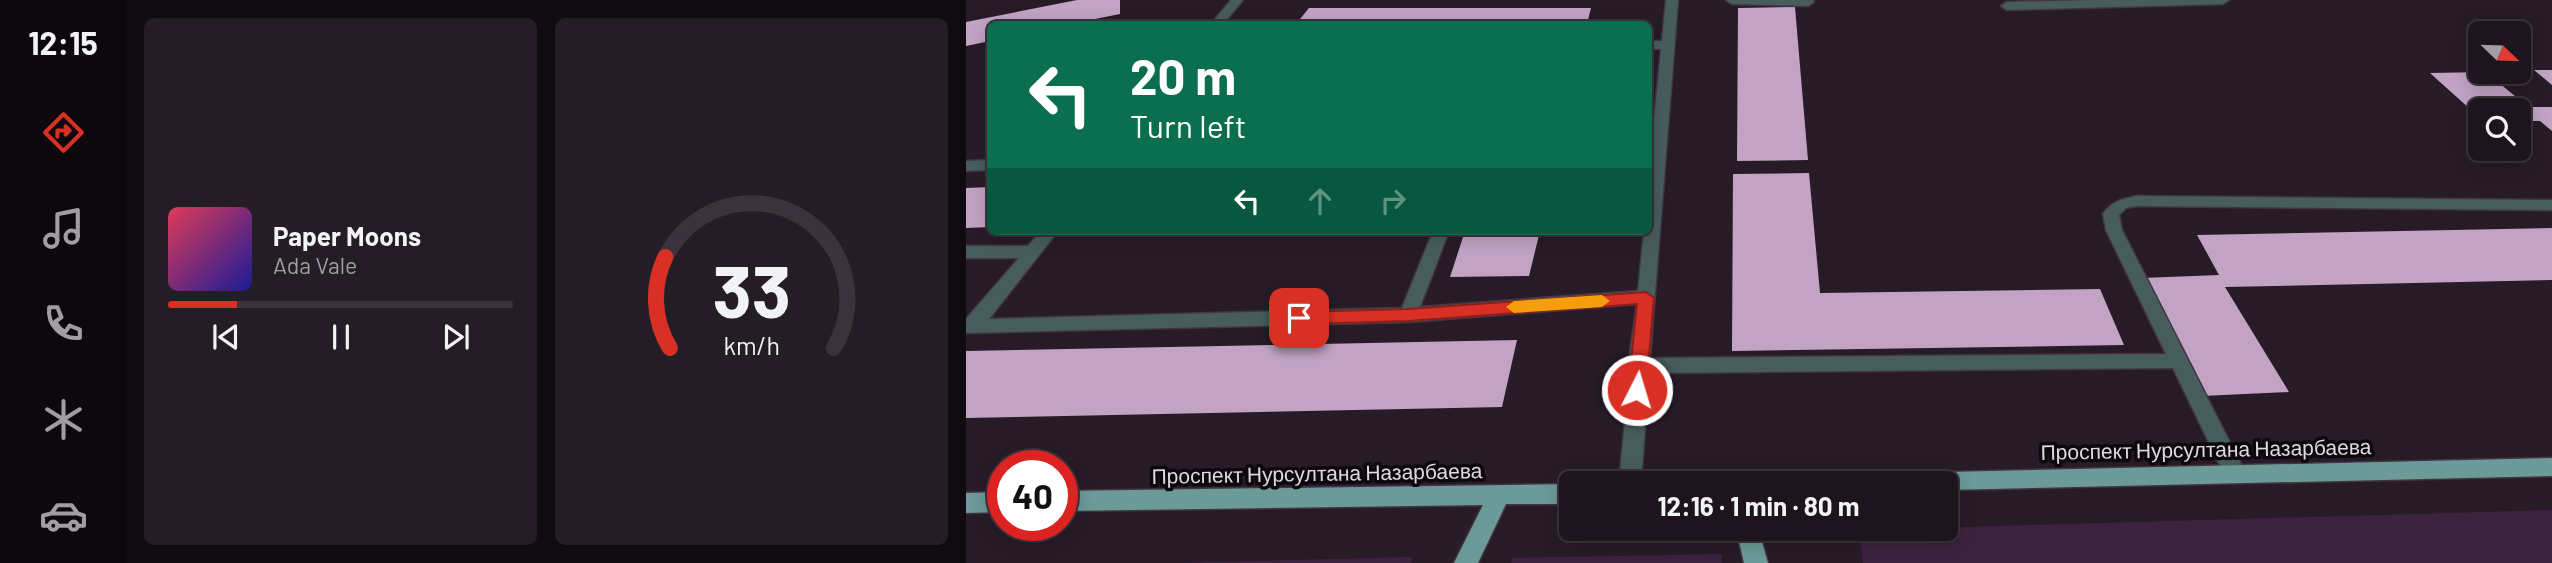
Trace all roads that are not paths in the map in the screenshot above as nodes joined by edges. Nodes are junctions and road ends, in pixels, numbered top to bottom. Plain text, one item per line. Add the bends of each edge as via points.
1 (1237, 0) edge
2 (1672, 0) edge
3 (1732, 0) edge
4 (2223, 0) edge
5 (1808, 2) dead end
6 (2007, 6) dead end
7 (1220, 21) edge
8 (1652, 45) edge
9 (1668, 45) junction
10 (987, 165) edge
11 (966, 166) edge
12 (2552, 205) edge
13 (1652, 229) edge
14 (1047, 235) edge
15 (1439, 235) edge
16 (1651, 235) edge
17 (966, 252) edge
18 (1034, 252) junction
19 (1646, 298) junction
20 (1408, 315) junction
21 (970, 326) edge
22 (2179, 361) junction
23 (1638, 366) junction
24 (2552, 467) edge
25 (1631, 471) edge
26 (2235, 474) junction
27 (1958, 481) edge
28 (1559, 495) edge
29 (1499, 496) junction
30 (1078, 501) edge
31 (987, 502) edge
32 (966, 503) edge
33 (1751, 541) edge
34 (1466, 563) edge
35 (1756, 563) edge

1 - 7 street
2 - 9 street
3 - 5 street
4 - 6 street
8 - 9 street
9 - 13 street
10 - 11 street
12 - 22 street via 2121,204 2111,214 2114,230
14 - 18 street
15 - 20 street
16 - 19 street
17 - 18 street
18 - 21 street
19 - 20 street
19 - 23 street
20 - 21 street
22 - 23 street
22 - 26 street
23 - 25 street
24 - 26 main road, Проспект Нурсултана Назарбаева
26 - 27 main road, Проспект Нурсултана Назарбаева
28 - 29 main road, Проспект Нурсултана Назарбаева
29 - 30 main road, Проспект Нурсултана Назарбаева
29 - 34 main road
31 - 32 main road
33 - 35 main road

